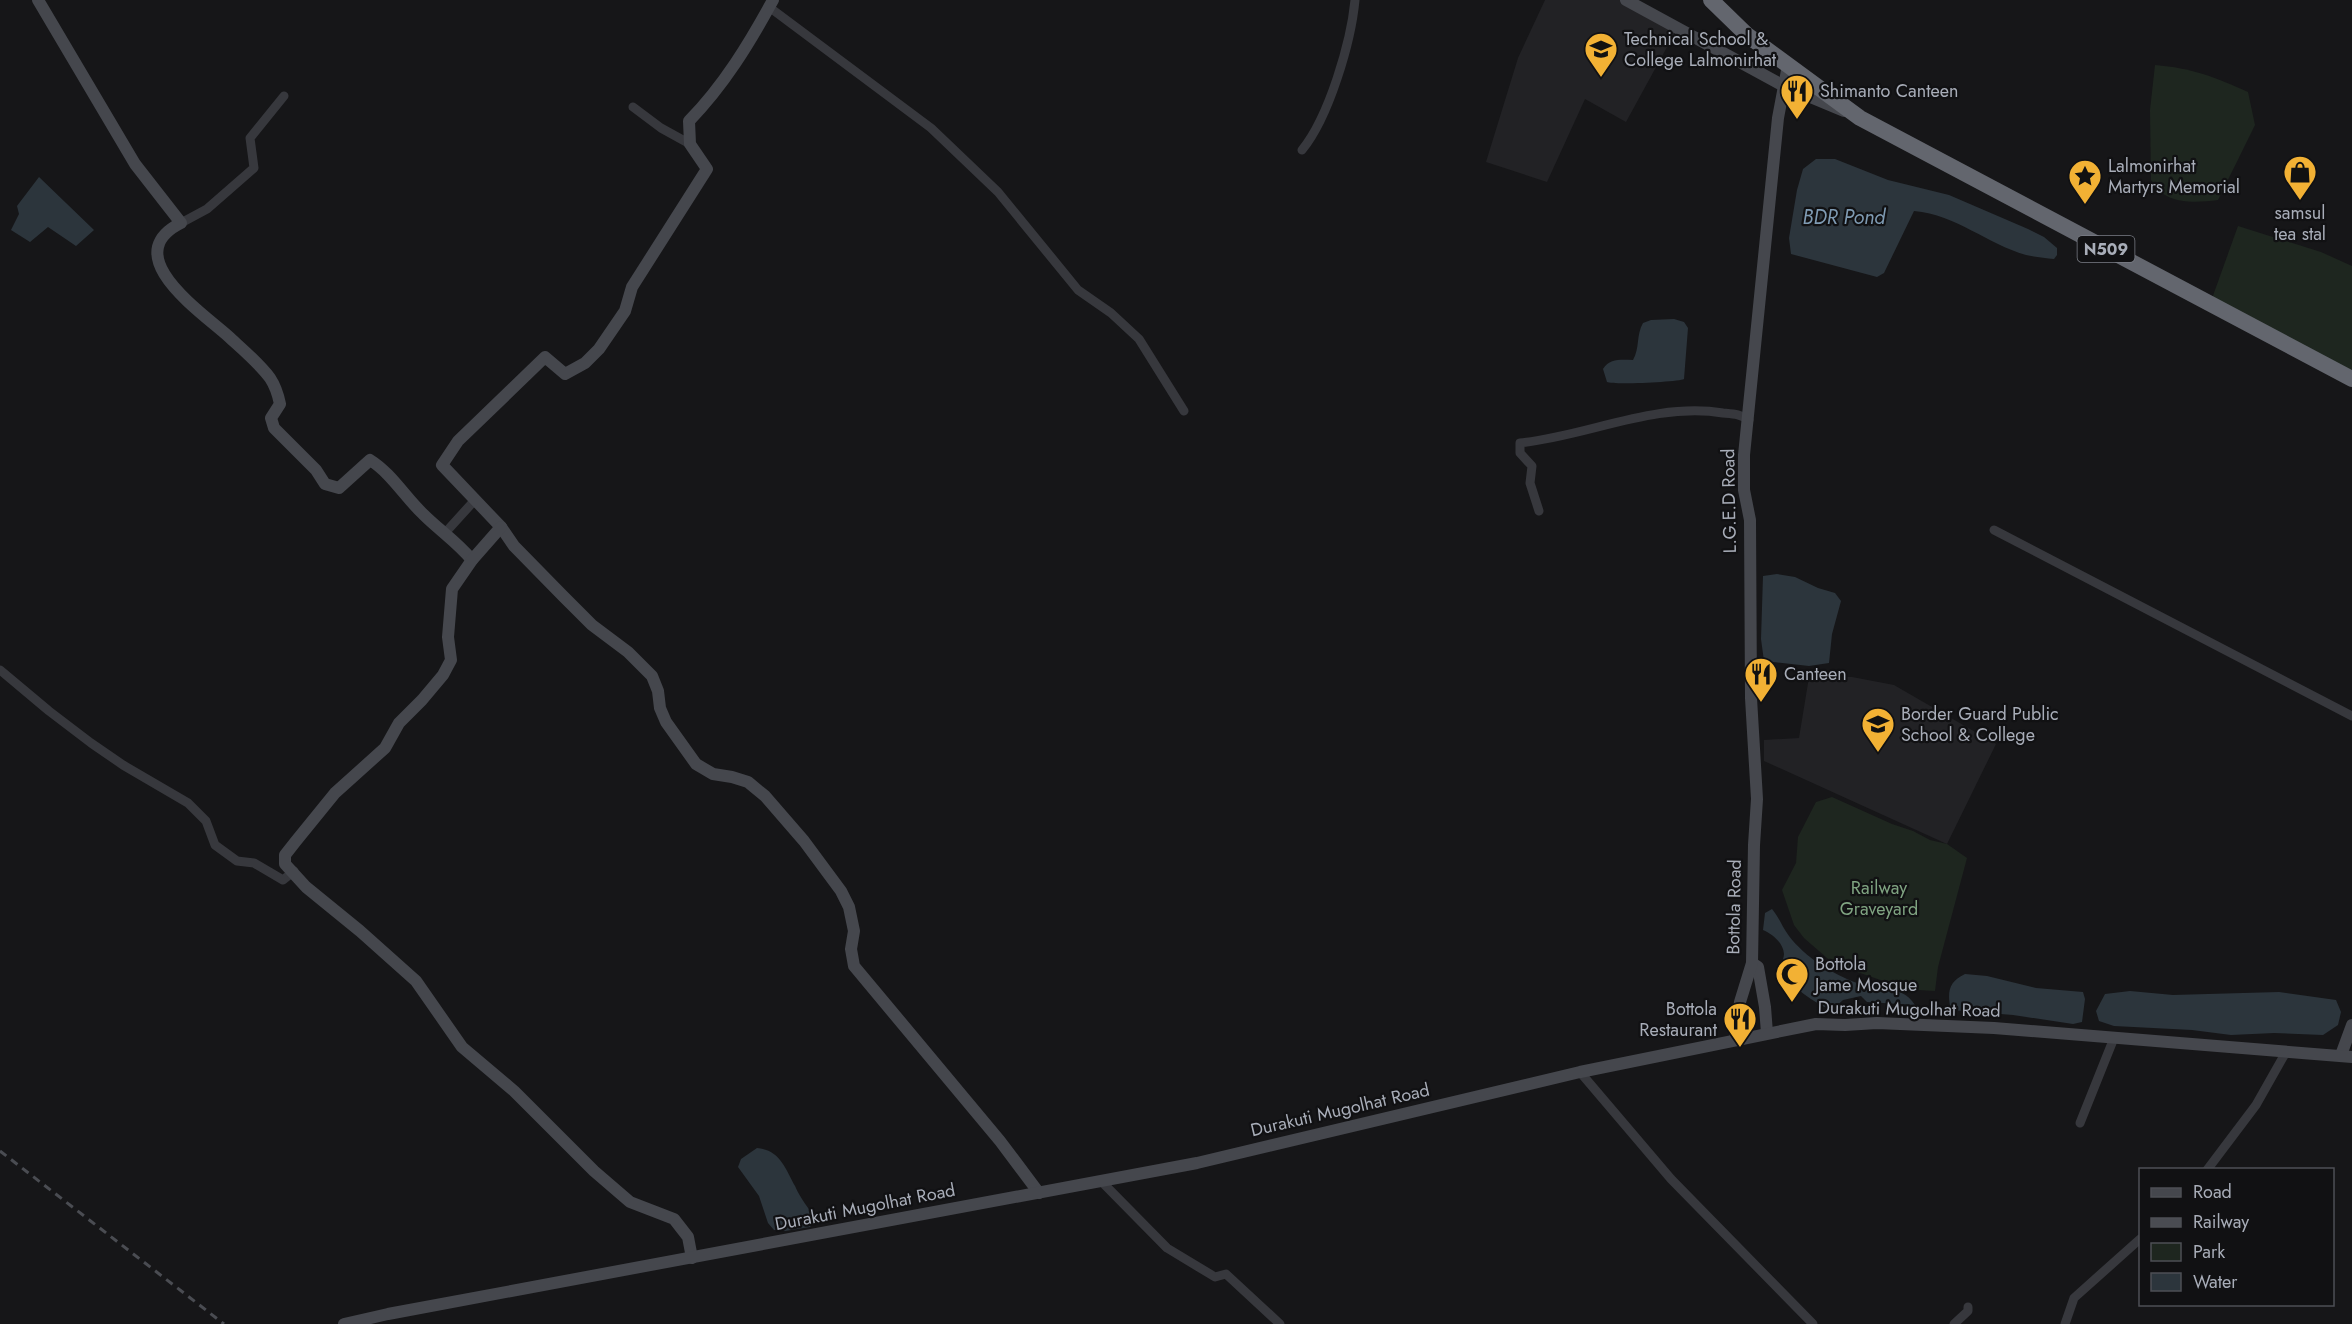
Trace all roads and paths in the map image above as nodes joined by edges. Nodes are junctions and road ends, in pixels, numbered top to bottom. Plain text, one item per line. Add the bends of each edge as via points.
1 (38, 0) edge
2 (1355, 0) edge
3 (1626, 0) edge
4 (1711, 0) edge
5 (771, 4) edge
6 (1788, 65) junction
7 (1785, 86) junction
8 (284, 96) dead end
9 (633, 107) dead end
10 (1860, 118) junction
11 (690, 144) junction
12 (1302, 150) dead end
13 (182, 223) junction
14 (2352, 379) edge
15 (1184, 411) dead end
16 (1749, 420) junction
17 (474, 501) junction
18 (1539, 512) dead end
19 (501, 527) junction
20 (1994, 530) dead end
21 (445, 533) junction
22 (472, 560) junction
23 (0, 670) edge
24 (2352, 716) edge
25 (1754, 845) joint
26 (294, 872) junction
27 (1752, 963) junction
28 (2352, 1025) edge
29 (1767, 1033) junction
30 (2114, 1038) junction
31 (1735, 1040) junction
32 (2286, 1052) junction
33 (2346, 1056) edge
34 (1580, 1072) junction
35 (2080, 1123) dead end
36 (2209, 1168) edge
37 (1101, 1181) junction
38 (1038, 1193) junction
39 (2139, 1240) edge
40 (692, 1258) junction
41 (1968, 1307) dead end
42 (1268, 1321) edge
43 (344, 1324) edge
44 (1280, 1324) edge
45 (1813, 1324) edge
46 (1954, 1324) edge
47 (2065, 1324) edge

1 - 13 street via 135,164
2 - 12 street via 1347,50 1312,137
3 - 7 street
4 - 6 highway, N509 via 1747,35
5 - 11 street via 745,51 689,121
5 - 15 street via 931,128 998,192 1078,290 1139,339
6 - 7 street, L.G.E.D Road
6 - 10 highway, N509
7 - 10 street
7 - 16 street, L.G.E.D Road via 1774,153
8 - 13 street via 250,138 255,168 207,208
9 - 11 street
10 - 14 highway, N509
11 - 17 street via 707,169 632,286 625,310 599,349 565,374 545,357 458,441 442,465
13 - 21 street via 171,228 160,241 157,252 161,270 176,290 269,377 278,391 280,404 272,418 274,428 325,484 339,488 370,460 380,466 422,514
16 - 18 street via 1740,414 1679,410 1520,443 1520,453 1532,466 1530,483
16 - 25 street, L.G.E.D Road via 1744,490 1750,520 1751,698 1757,799
17 - 19 street
17 - 21 street
19 - 22 street
19 - 38 street via 514,546 585,618 652,676 663,715 696,764 713,774 748,782 804,841 849,907 854,966 1000,1141
20 - 24 street
21 - 22 street
22 - 26 street via 452,589 448,637 451,660 443,675 399,723 385,747 335,793 285,855 285,864
23 - 26 street via 91,743 188,803 206,821 215,845 237,861 254,863 283,880
25 - 27 street, Bottola Road
26 - 40 street via 306,887 416,981 462,1047 514,1091 594,1171 630,1202 674,1219 688,1237
27 - 29 street via 1758,967
27 - 31 street, Bottola Road via 1740,1002
28 - 33 street
29 - 30 street, Durakuti Mugolhat Road via 1816,1024 1877,1023
29 - 31 street, Durakuti Mugolhat Road
30 - 32 street, Durakuti Mugolhat Road
30 - 35 street
31 - 34 street, Durakuti Mugolhat Road
32 - 33 street, Durakuti Mugolhat Road
32 - 36 street via 2256,1105
34 - 37 street, Durakuti Mugolhat Road via 1197,1163
34 - 45 street via 1671,1179
37 - 38 street, Durakuti Mugolhat Road
37 - 42 street via 1167,1248 1215,1277 1226,1274
38 - 40 street, Durakuti Mugolhat Road
39 - 47 street via 2074,1298
40 - 43 street, Durakuti Mugolhat Road
41 - 46 street
42 - 44 street

